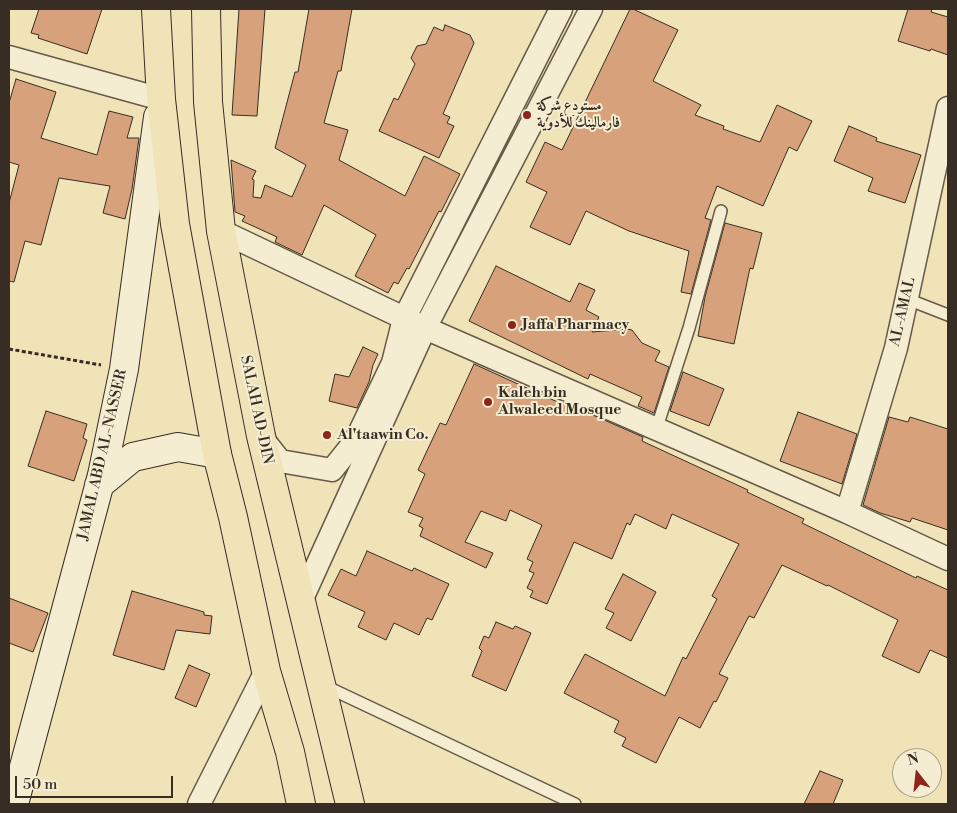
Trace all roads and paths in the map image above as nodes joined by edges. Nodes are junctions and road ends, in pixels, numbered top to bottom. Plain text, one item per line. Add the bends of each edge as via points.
1 (156, 9) edge
2 (206, 9) edge
3 (561, 9) edge
4 (591, 9) edge
5 (9, 57) edge
6 (161, 99) junction
7 (948, 108) edge
8 (721, 211) dead end
9 (221, 231) junction
10 (907, 299) junction
11 (948, 316) edge
12 (404, 318) junction
13 (425, 328) junction
14 (9, 349) edge
15 (124, 369) junction
16 (656, 430) junction
17 (261, 436) junction
18 (217, 454) junction
19 (99, 485) junction
20 (847, 512) junction
21 (948, 559) edge
22 (300, 603) junction
23 (266, 671) junction
24 (321, 684) junction
25 (14, 804) edge
26 (199, 804) edge
27 (301, 804) edge
28 (350, 804) edge
29 (575, 804) edge

1 - 6 highway
2 - 9 highway, SALAH AD-DIN via 208,102
3 - 12 street
4 - 13 street
5 - 6 street
6 - 15 main road, JAMAL ABD AL-NASSER
6 - 18 highway via 175,224
7 - 10 street, AL-AMAL
8 - 16 lane via 689,328
9 - 12 street
9 - 17 highway, SALAH AD-DIN
10 - 11 lane
10 - 20 street, AL-AMAL via 896,348
12 - 13 street
12 - 17 street via 393,363 356,440 332,470 280,461
13 - 16 street
13 - 22 street
14 - 15 path
15 - 19 main road, JAMAL ABD AL-NASSER
16 - 20 street
17 - 22 highway, SALAH AD-DIN
18 - 19 main road via 178,446 133,457
18 - 23 highway
19 - 25 main road, JAMAL ABD AL-NASSER
20 - 21 street
22 - 24 highway, SALAH AD-DIN
23 - 26 street
23 - 27 highway via 290,752
24 - 28 highway, SALAH AD-DIN
24 - 29 lane

